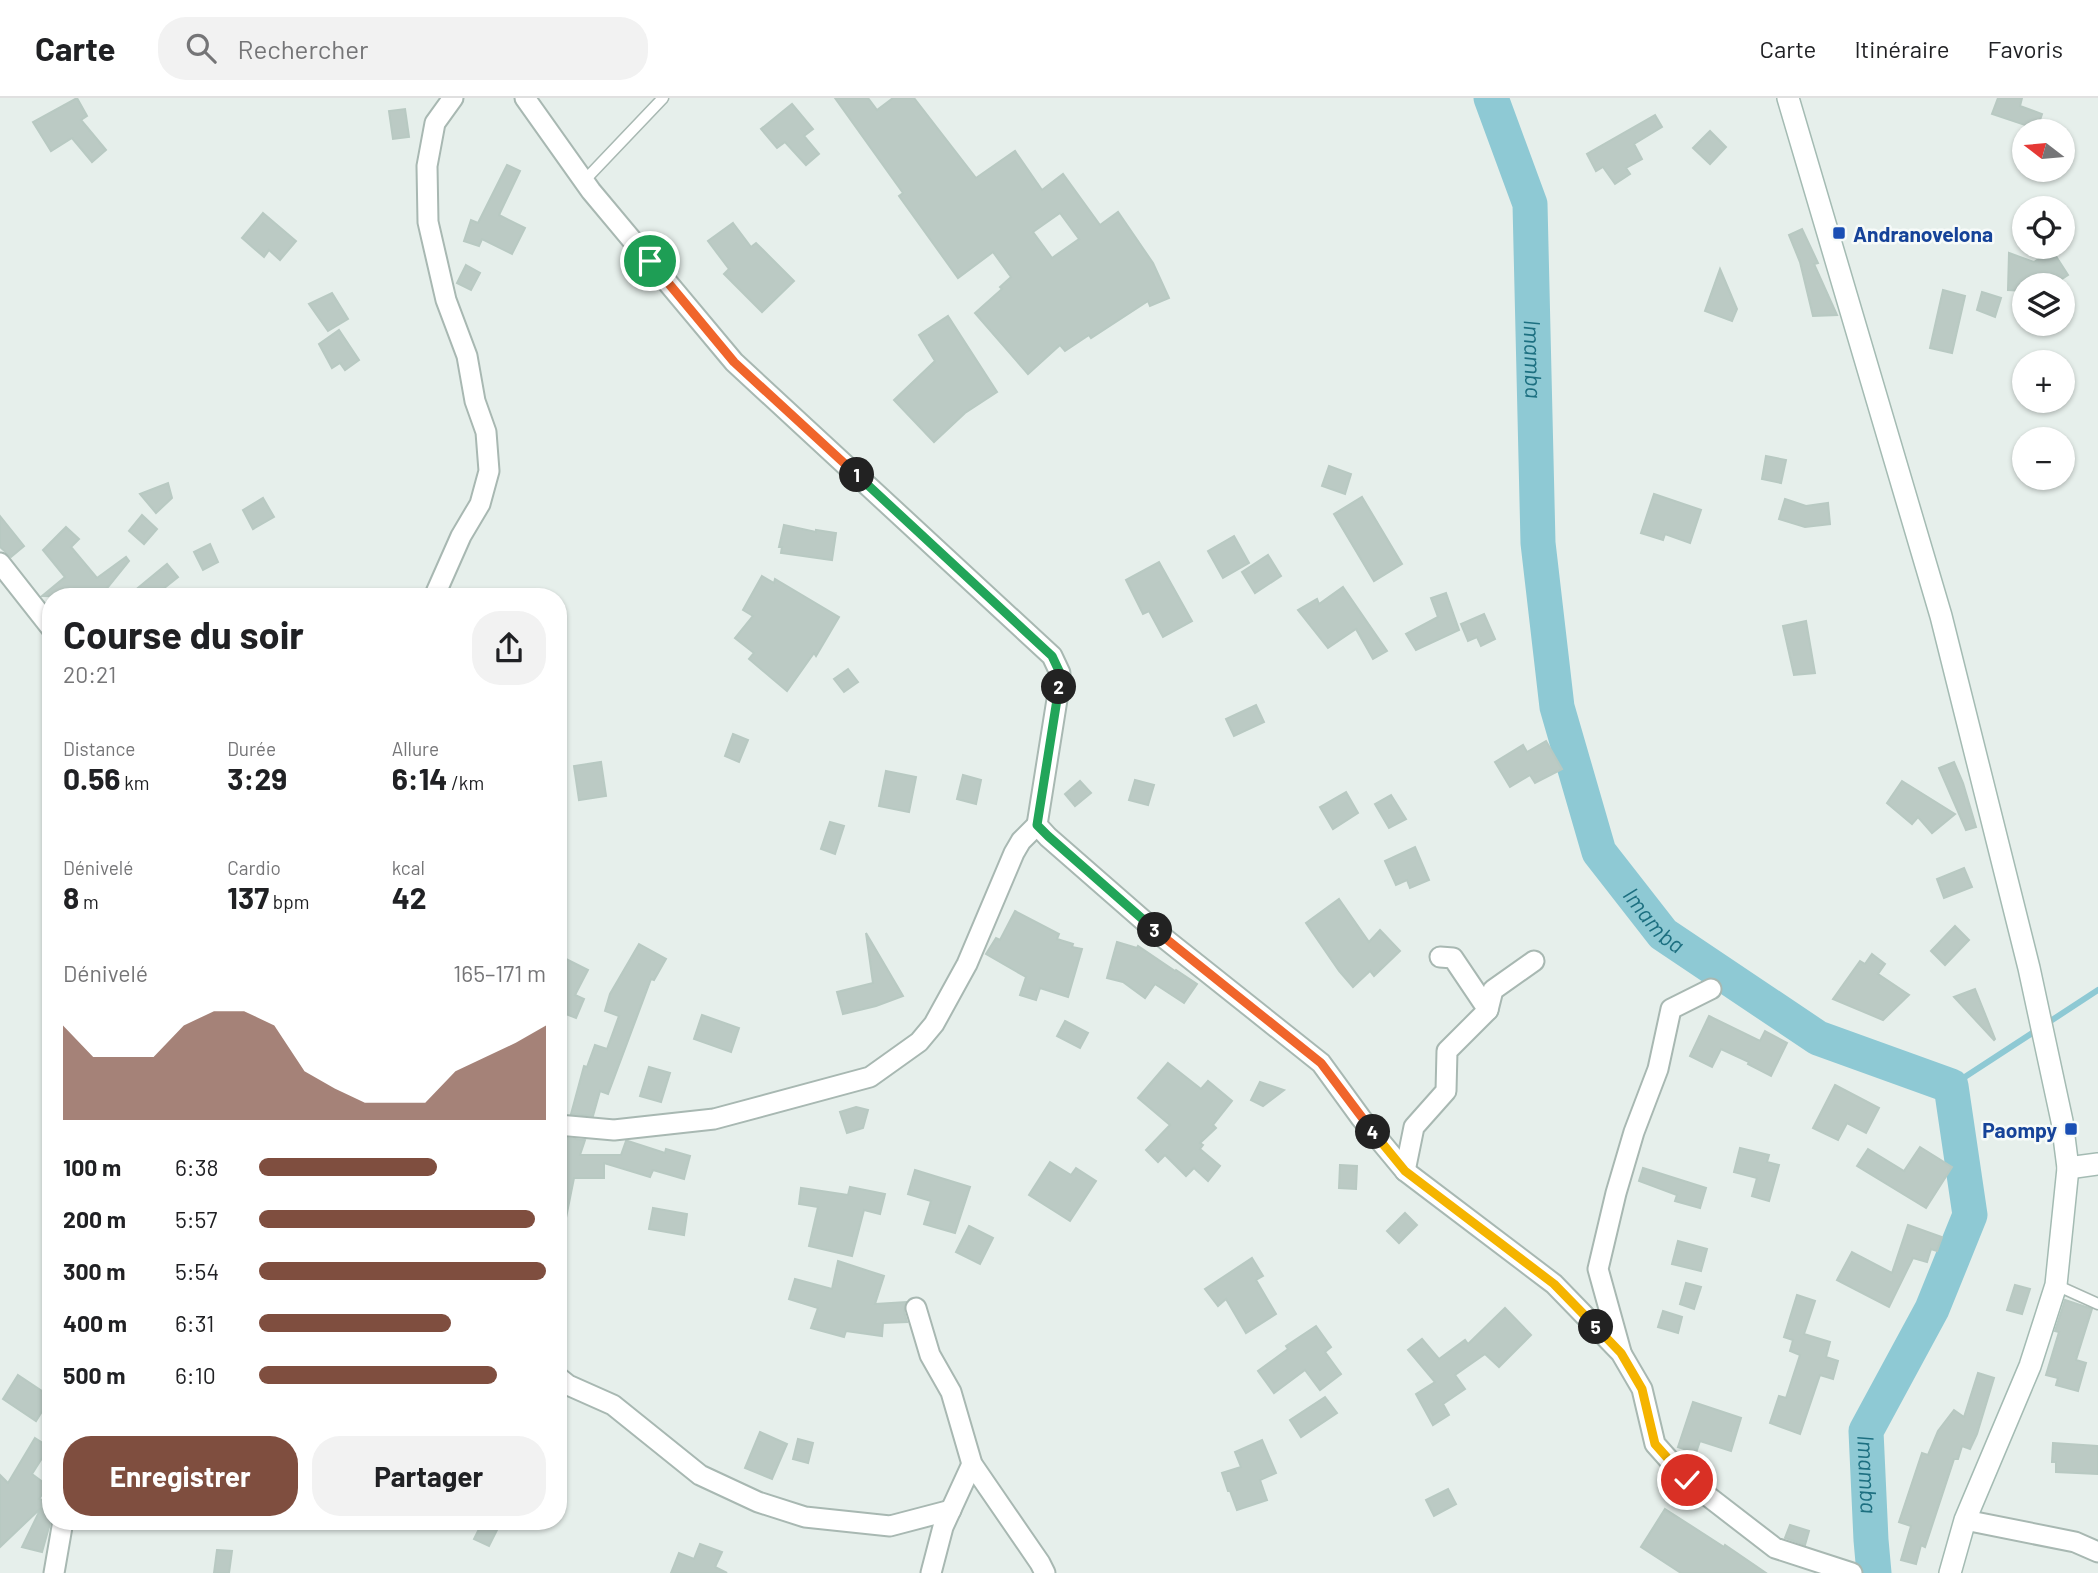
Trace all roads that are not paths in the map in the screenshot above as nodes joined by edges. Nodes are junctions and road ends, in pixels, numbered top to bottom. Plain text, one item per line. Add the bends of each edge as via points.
1 (453, 98) edge
2 (525, 98) edge
3 (663, 98) edge
4 (1788, 98) edge
5 (584, 181) junction
6 (0, 563) edge
7 (438, 588) edge
8 (42, 617) edge
9 (1037, 825) junction
10 (1440, 957) dead end
11 (1534, 961) dead end
12 (1711, 989) dead end
13 (1488, 1010) junction
14 (567, 1126) edge
15 (2098, 1164) edge
16 (2068, 1168) junction
17 (1405, 1171) junction
18 (2056, 1284) junction
19 (2098, 1304) edge
20 (916, 1308) dead end
21 (1621, 1353) junction
22 (567, 1384) edge
23 (972, 1464) junction
24 (951, 1510) junction
25 (1965, 1520) junction
26 (61, 1530) edge
27 (2098, 1552) edge
28 (54, 1573) edge
29 (931, 1573) edge
30 (1045, 1573) edge
31 (1850, 1573) edge
32 (1950, 1573) edge

1 - 7 street via 435,123 427,166 428,222 486,432 489,471 480,505
2 - 5 street
3 - 5 lane
4 - 16 street via 1941,616 2029,968
5 - 9 street via 734,362 1052,656 1060,673 1059,687
6 - 8 street
9 - 14 street via 1014,853 967,964 934,1024 919,1042 870,1077 714,1118 614,1130
9 - 17 street via 1159,933 1321,1063
10 - 13 street via 1453,958
11 - 13 street via 1493,990
12 - 21 street via 1671,1009 1657,1069 1616,1194 1598,1269
13 - 17 street via 1447,1051 1446,1091 1414,1127
15 - 16 street
16 - 18 street
17 - 21 street via 1554,1284
18 - 19 lane
18 - 25 street via 2030,1366
20 - 23 street via 930,1355 951,1392
21 - 31 street via 1642,1389 1655,1444 1687,1480 1775,1548
22 - 24 street via 613,1405 700,1475 758,1502 805,1517 890,1526
23 - 24 street
23 - 30 street
24 - 29 street
25 - 27 street via 2075,1542
25 - 32 street
26 - 28 street

